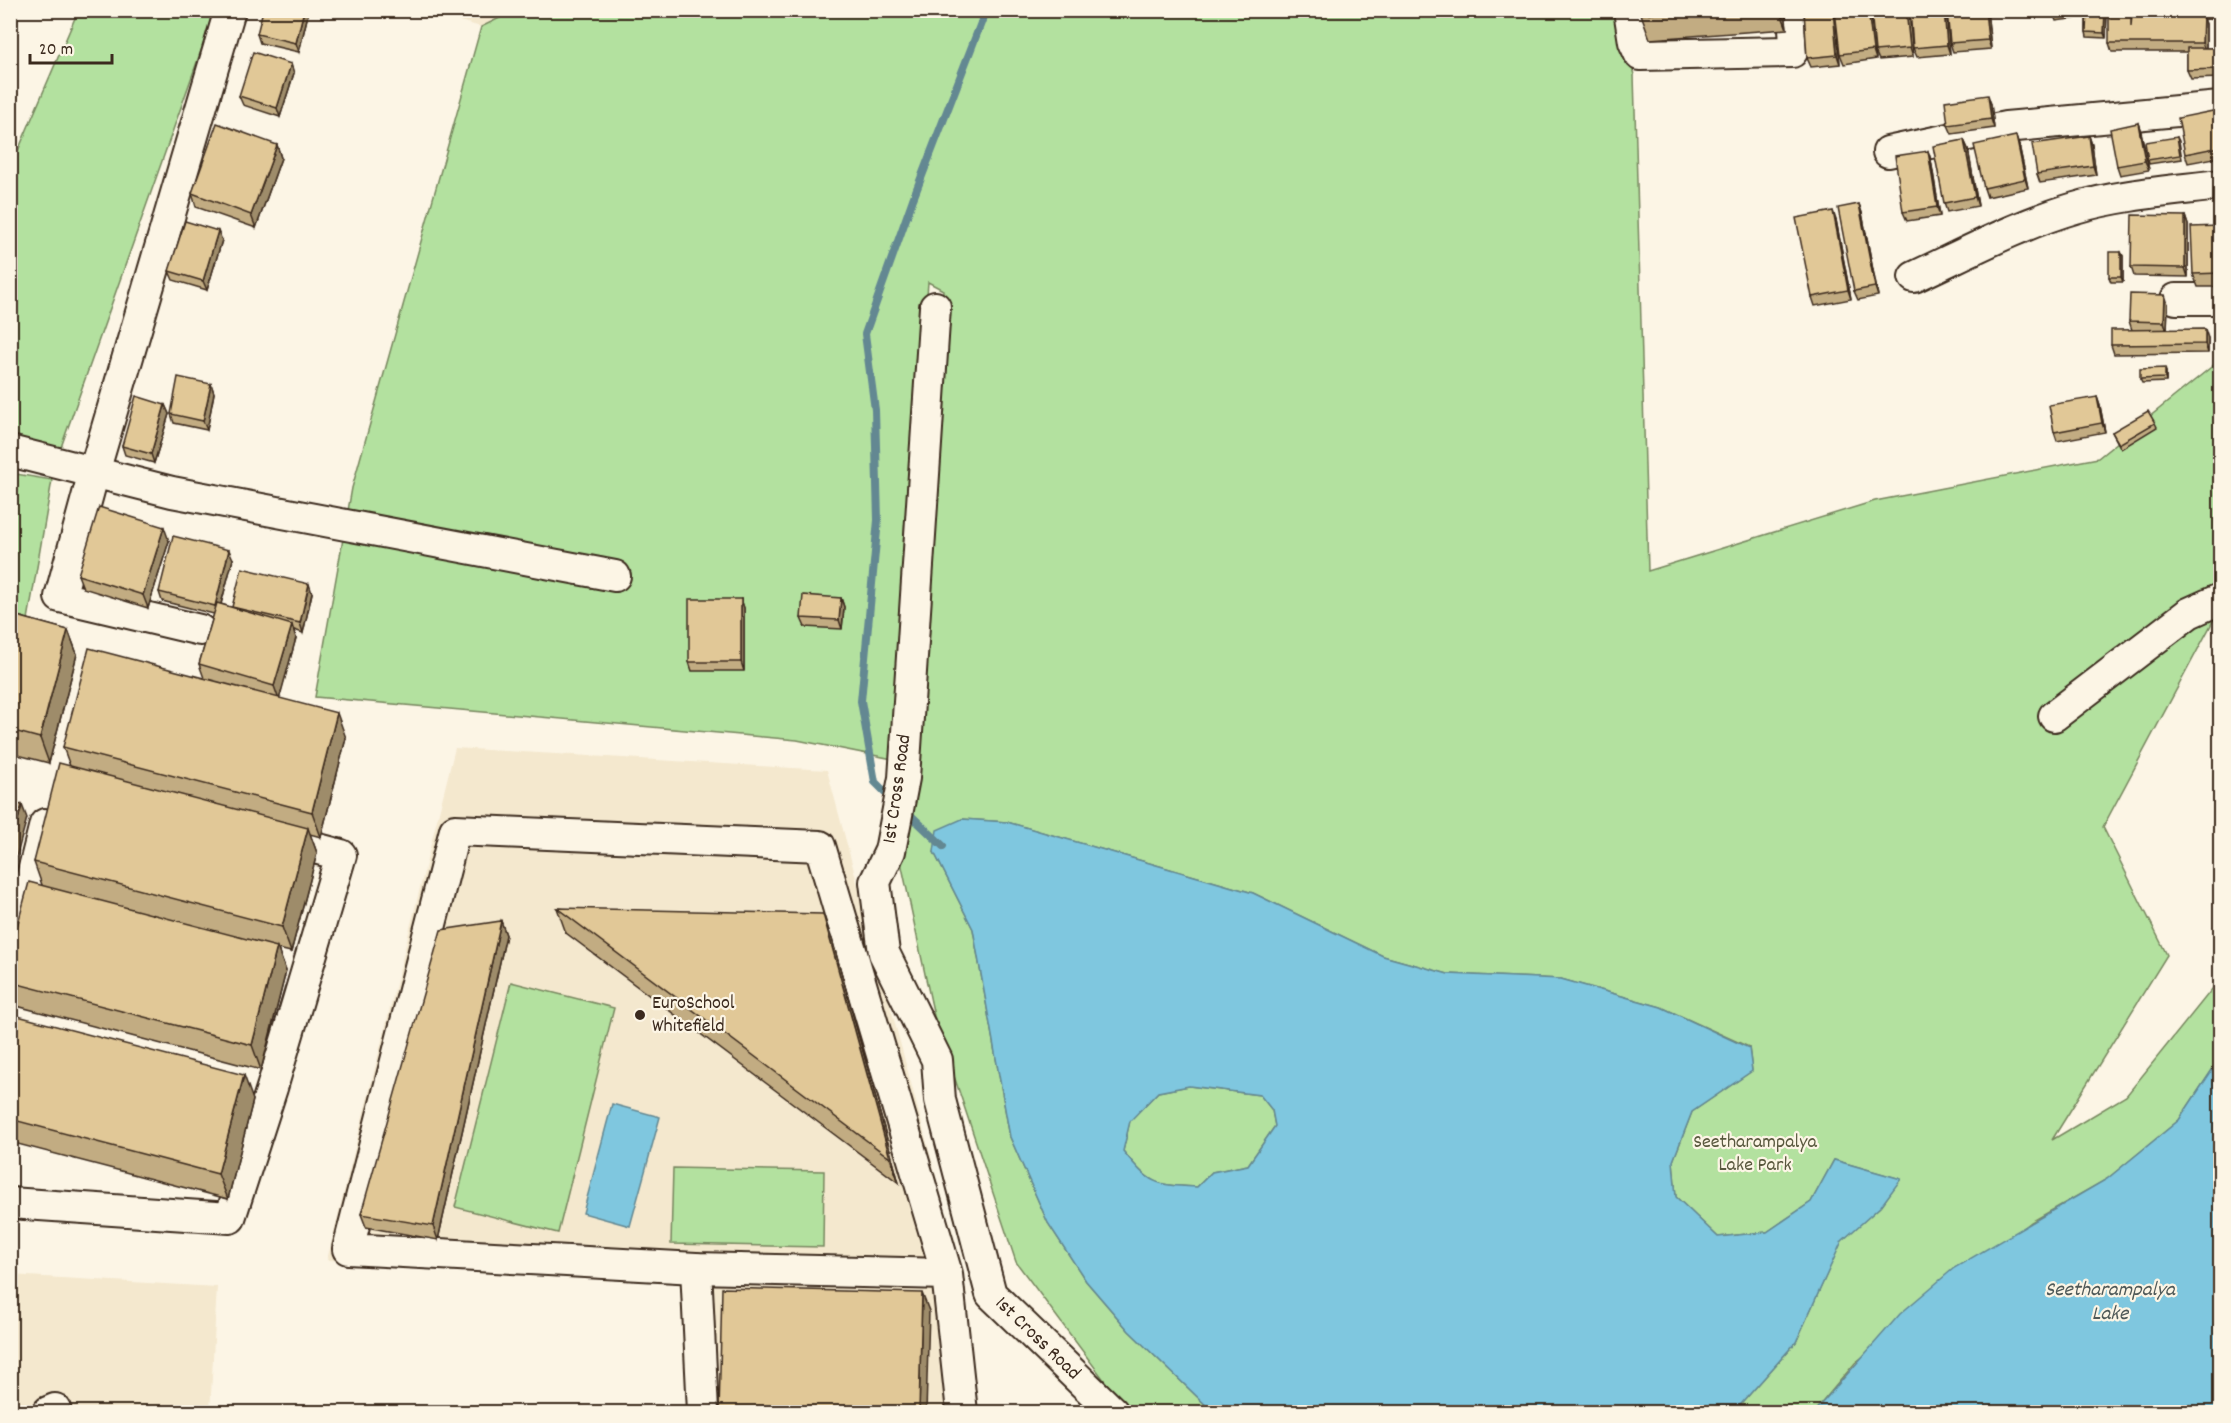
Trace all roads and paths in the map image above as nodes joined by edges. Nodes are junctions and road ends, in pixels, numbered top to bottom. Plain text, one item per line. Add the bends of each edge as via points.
1 (231, 10) edge
2 (1629, 10) edge
3 (1793, 10) edge
4 (2220, 106) edge
5 (1888, 152) dead end
6 (2220, 185) edge
7 (1914, 277) dead end
8 (2176, 299) dead end
9 (2220, 299) edge
10 (935, 307) dead end
11 (10, 451) edge
12 (94, 472) junction
13 (615, 576) dead end
14 (60, 597) junction
15 (2220, 599) edge
16 (54, 627) edge
17 (200, 630) dead end
18 (2054, 716) dead end
19 (51, 797) edge
20 (250, 830) edge
21 (13, 945) edge
22 (10, 1203) edge
23 (696, 1268) junction
24 (946, 1274) junction
25 (703, 1413) edge
26 (963, 1413) edge
27 (1113, 1413) edge

1 - 12 street
2 - 3 street via 1640,56 1792,52
4 - 5 street via 2006,127
6 - 7 street via 2116,198 2074,208
8 - 9 street
10 - 27 street, 1st Cross Road via 904,778 890,851 875,882 884,953 937,1060 940,1100 991,1294
11 - 12 street
12 - 13 street via 172,492
12 - 14 street
14 - 16 street
14 - 17 street
15 - 18 street via 2189,613
19 - 21 street via 39,896
20 - 22 street via 341,855 296,960 260,1085 230,1218
23 - 24 street
23 - 24 street via 348,1250 455,830 820,846
23 - 25 street
24 - 26 street

